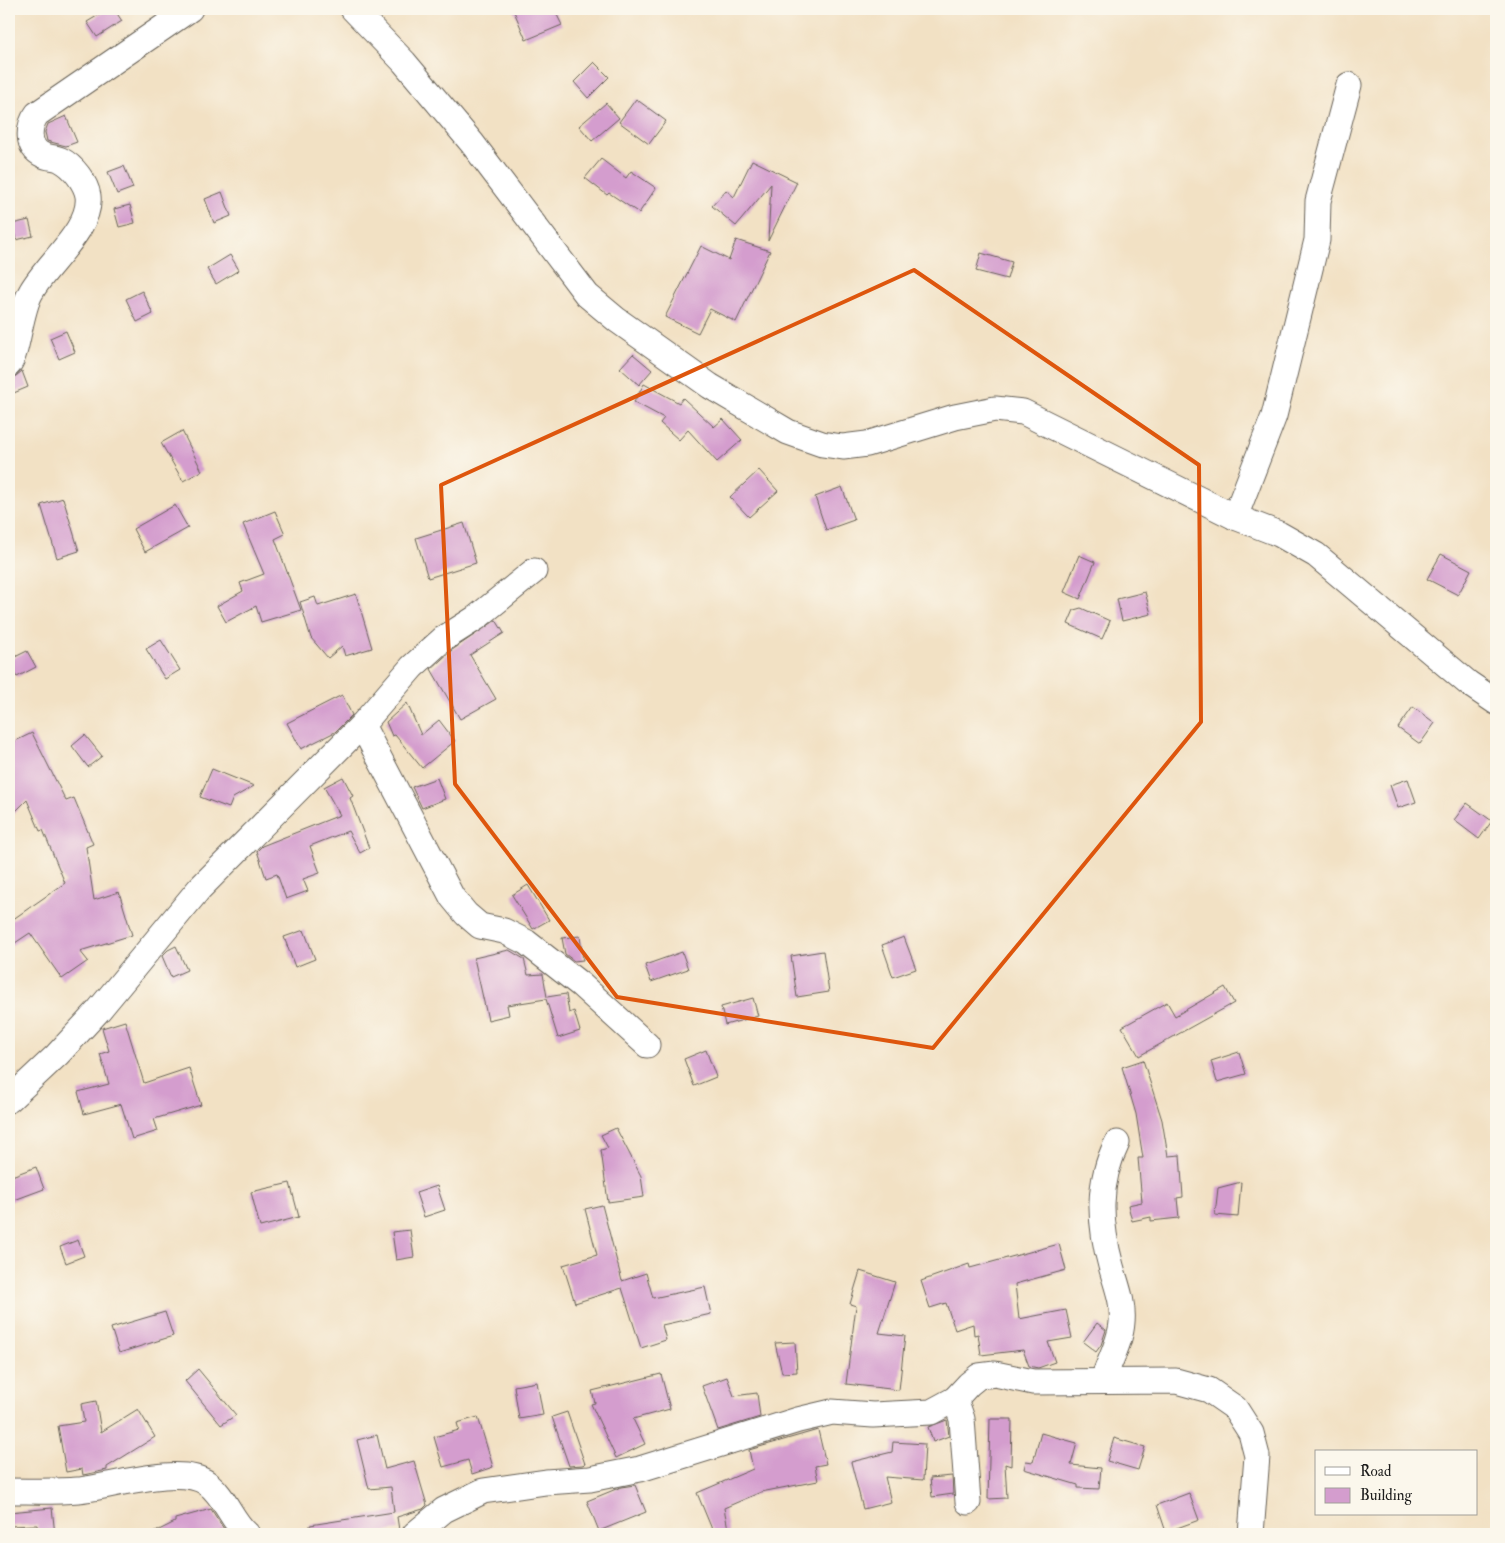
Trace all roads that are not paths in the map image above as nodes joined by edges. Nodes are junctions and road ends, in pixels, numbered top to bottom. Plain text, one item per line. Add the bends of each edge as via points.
1 (190, 9) edge
2 (353, 9) edge
3 (1349, 85) dead end
4 (9, 364) edge
5 (1236, 517) junction
6 (534, 572) dead end
7 (1496, 702) edge
8 (362, 725) junction
9 (647, 1046) dead end
10 (9, 1100) edge
11 (1117, 1143) dead end
12 (1103, 1380) junction
13 (955, 1399) junction
14 (9, 1491) edge
15 (968, 1502) dead end
16 (247, 1534) edge
17 (416, 1534) edge
18 (1251, 1534) edge

1 - 4 street via 37,114 31,122 29,133 34,149 42,155 61,160 73,169 87,189 88,210 78,230 31,291
2 - 5 street via 404,62 472,143 588,295 617,320 710,386 788,432 842,447 867,444 955,417 995,409 1023,412
3 - 5 street via 1318,201 1317,240 1274,416
5 - 7 street via 1279,534 1316,555 1468,683
6 - 8 street via 476,618 443,639 412,667
8 - 9 street via 452,897 466,914 480,926 504,931 526,942 581,985
8 - 10 street via 224,862 98,1011
11 - 12 street via 1106,1164 1102,1201 1103,1229 1121,1303 1122,1323
12 - 13 street via 1033,1382 995,1374 979,1376
12 - 18 street via 1176,1381 1209,1390 1235,1408 1251,1433 1257,1456
13 - 15 street via 962,1419
13 - 17 street via 931,1412 881,1415 832,1412 640,1469 590,1479 483,1491 444,1510
14 - 16 street via 77,1490 182,1476 206,1482 218,1493

